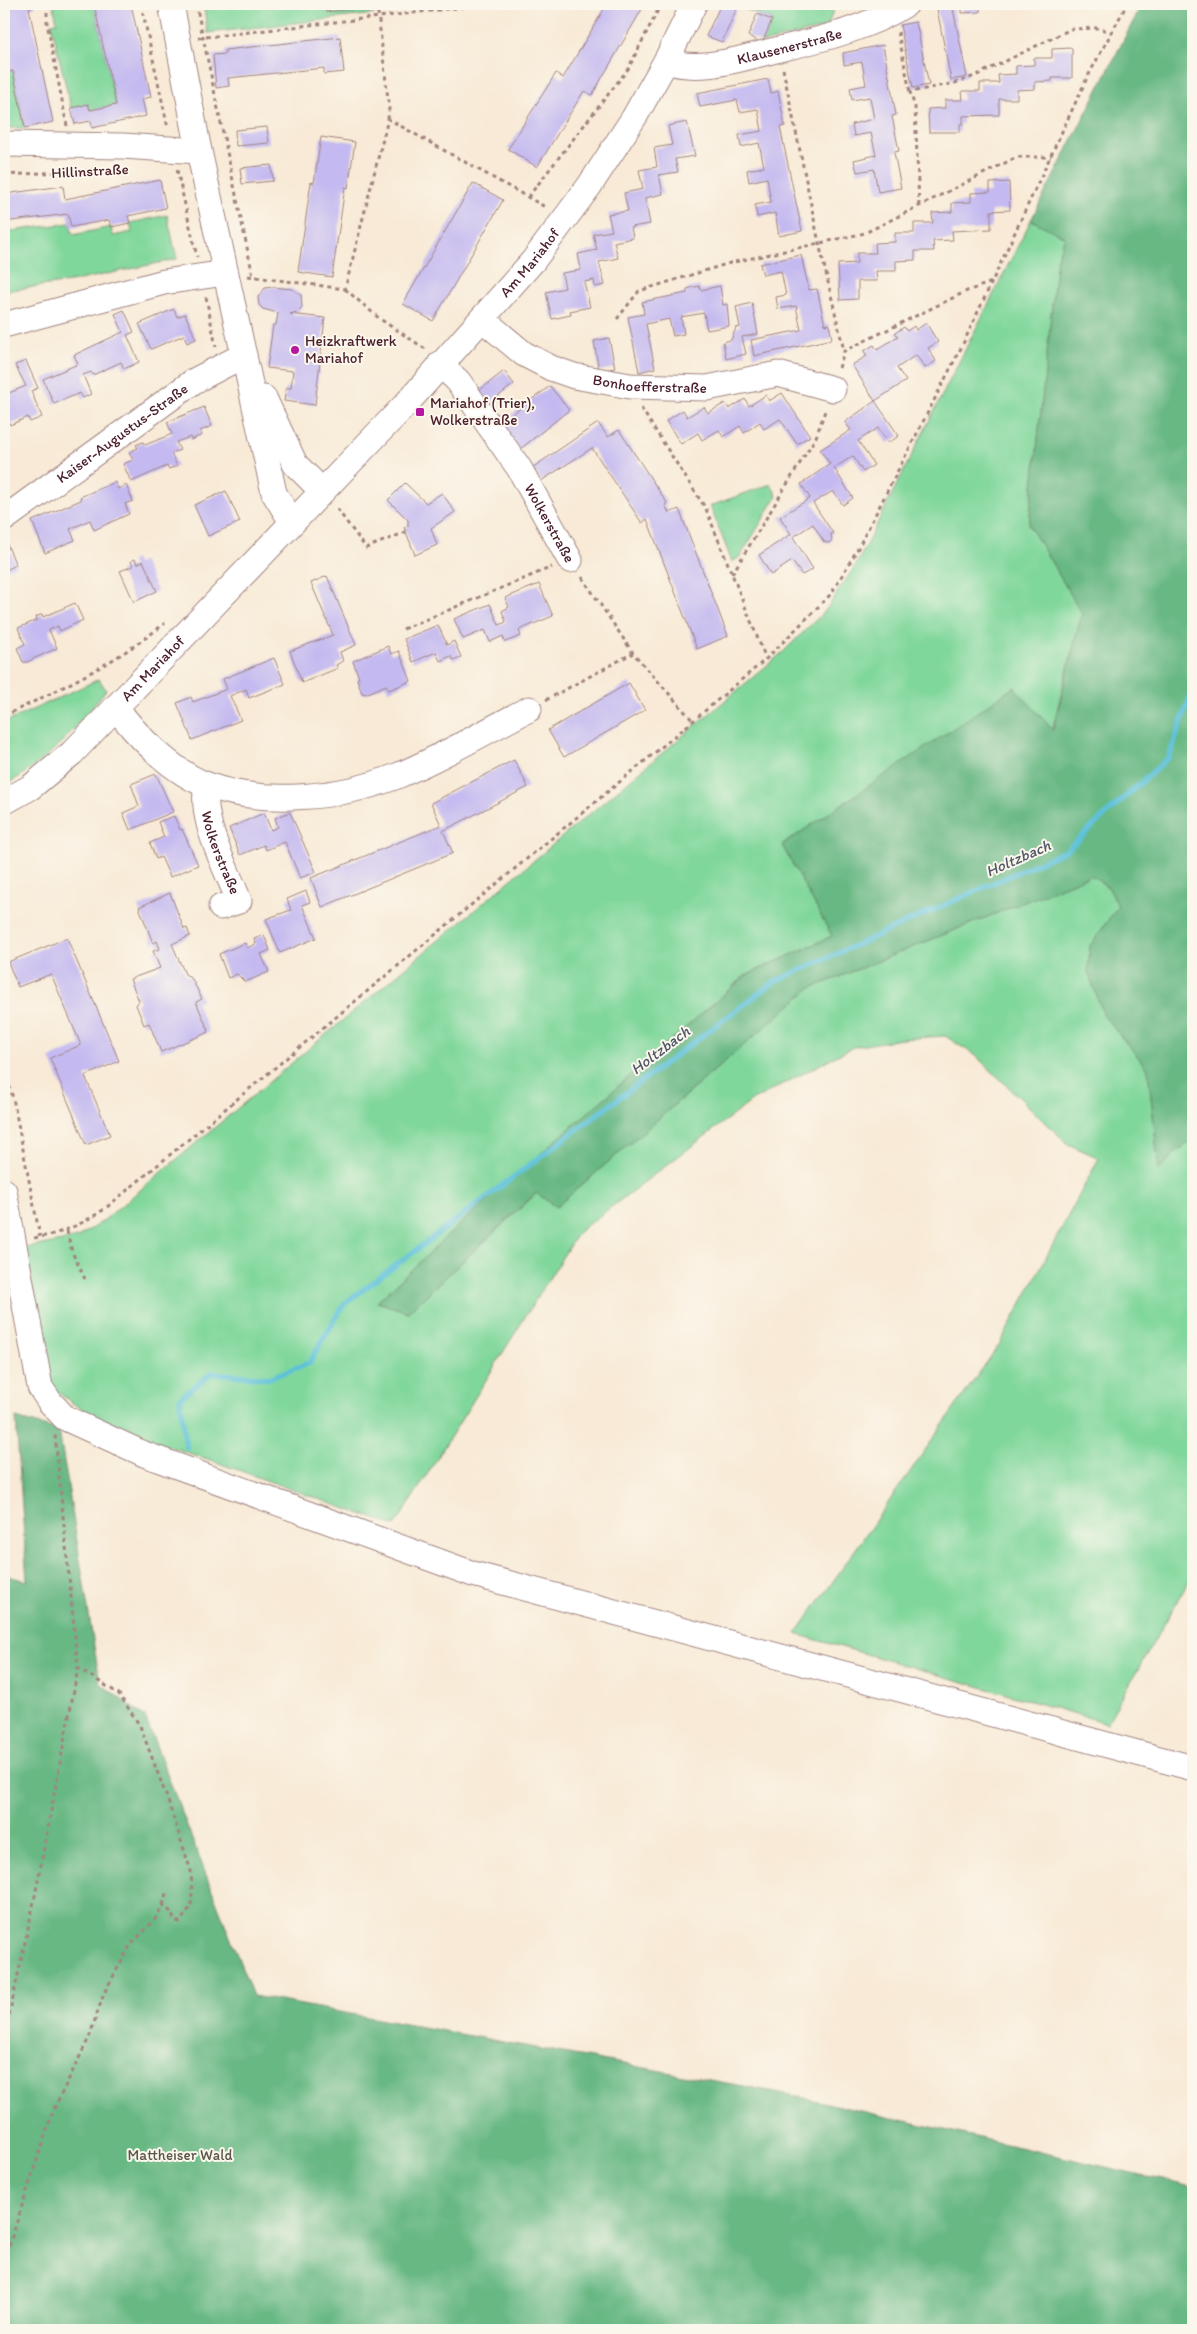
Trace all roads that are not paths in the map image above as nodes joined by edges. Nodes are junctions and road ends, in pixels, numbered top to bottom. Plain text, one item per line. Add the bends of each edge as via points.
1 (171, 4) edge
2 (694, 4) edge
3 (906, 4) edge
4 (666, 62) junction
5 (4, 144) edge
6 (199, 151) junction
7 (225, 273) junction
8 (482, 319) junction
9 (4, 325) edge
10 (244, 355) junction
11 (432, 356) junction
12 (833, 389) dead end
13 (330, 500) junction
14 (4, 519) edge
15 (292, 522) junction
16 (570, 560) road end
17 (116, 707) junction
18 (529, 709) road end
19 (207, 785) junction
20 (4, 802) edge
21 (221, 907) dead end
22 (4, 1191) edge
23 (10, 1254) edge
24 (1193, 1768) edge

1 - 6 street
2 - 4 street, Am Mariahof
3 - 4 street, Klausenerstraße via 840,34 779,49 694,66
4 - 8 street, Am Mariahof via 612,152 565,218 528,267
5 - 6 street, Hillinstraße
6 - 7 street
7 - 9 street via 164,282
7 - 10 street
8 - 11 street, Am Mariahof
8 - 12 street, Bonhoefferstraße via 524,354 574,376 630,386 708,388 778,374
10 - 13 street via 295,464
10 - 14 street, Kaiser-Augustus-Straße via 194,381
10 - 15 street via 274,493
11 - 13 street, Am Mariahof
11 - 16 street, Wolkerstraße via 458,381 519,468
13 - 15 street, Am Mariahof
15 - 17 street, Am Mariahof
17 - 19 street, Wolkerstraße via 131,729 166,759
17 - 20 street, Am Mariahof via 60,765
18 - 19 street, Wolkerstraße via 398,776 349,790 324,795 257,796
19 - 21 street, Wolkerstraße via 205,808 239,901
22 - 23 street
23 - 24 street via 40,1388 65,1418 144,1454 473,1574

